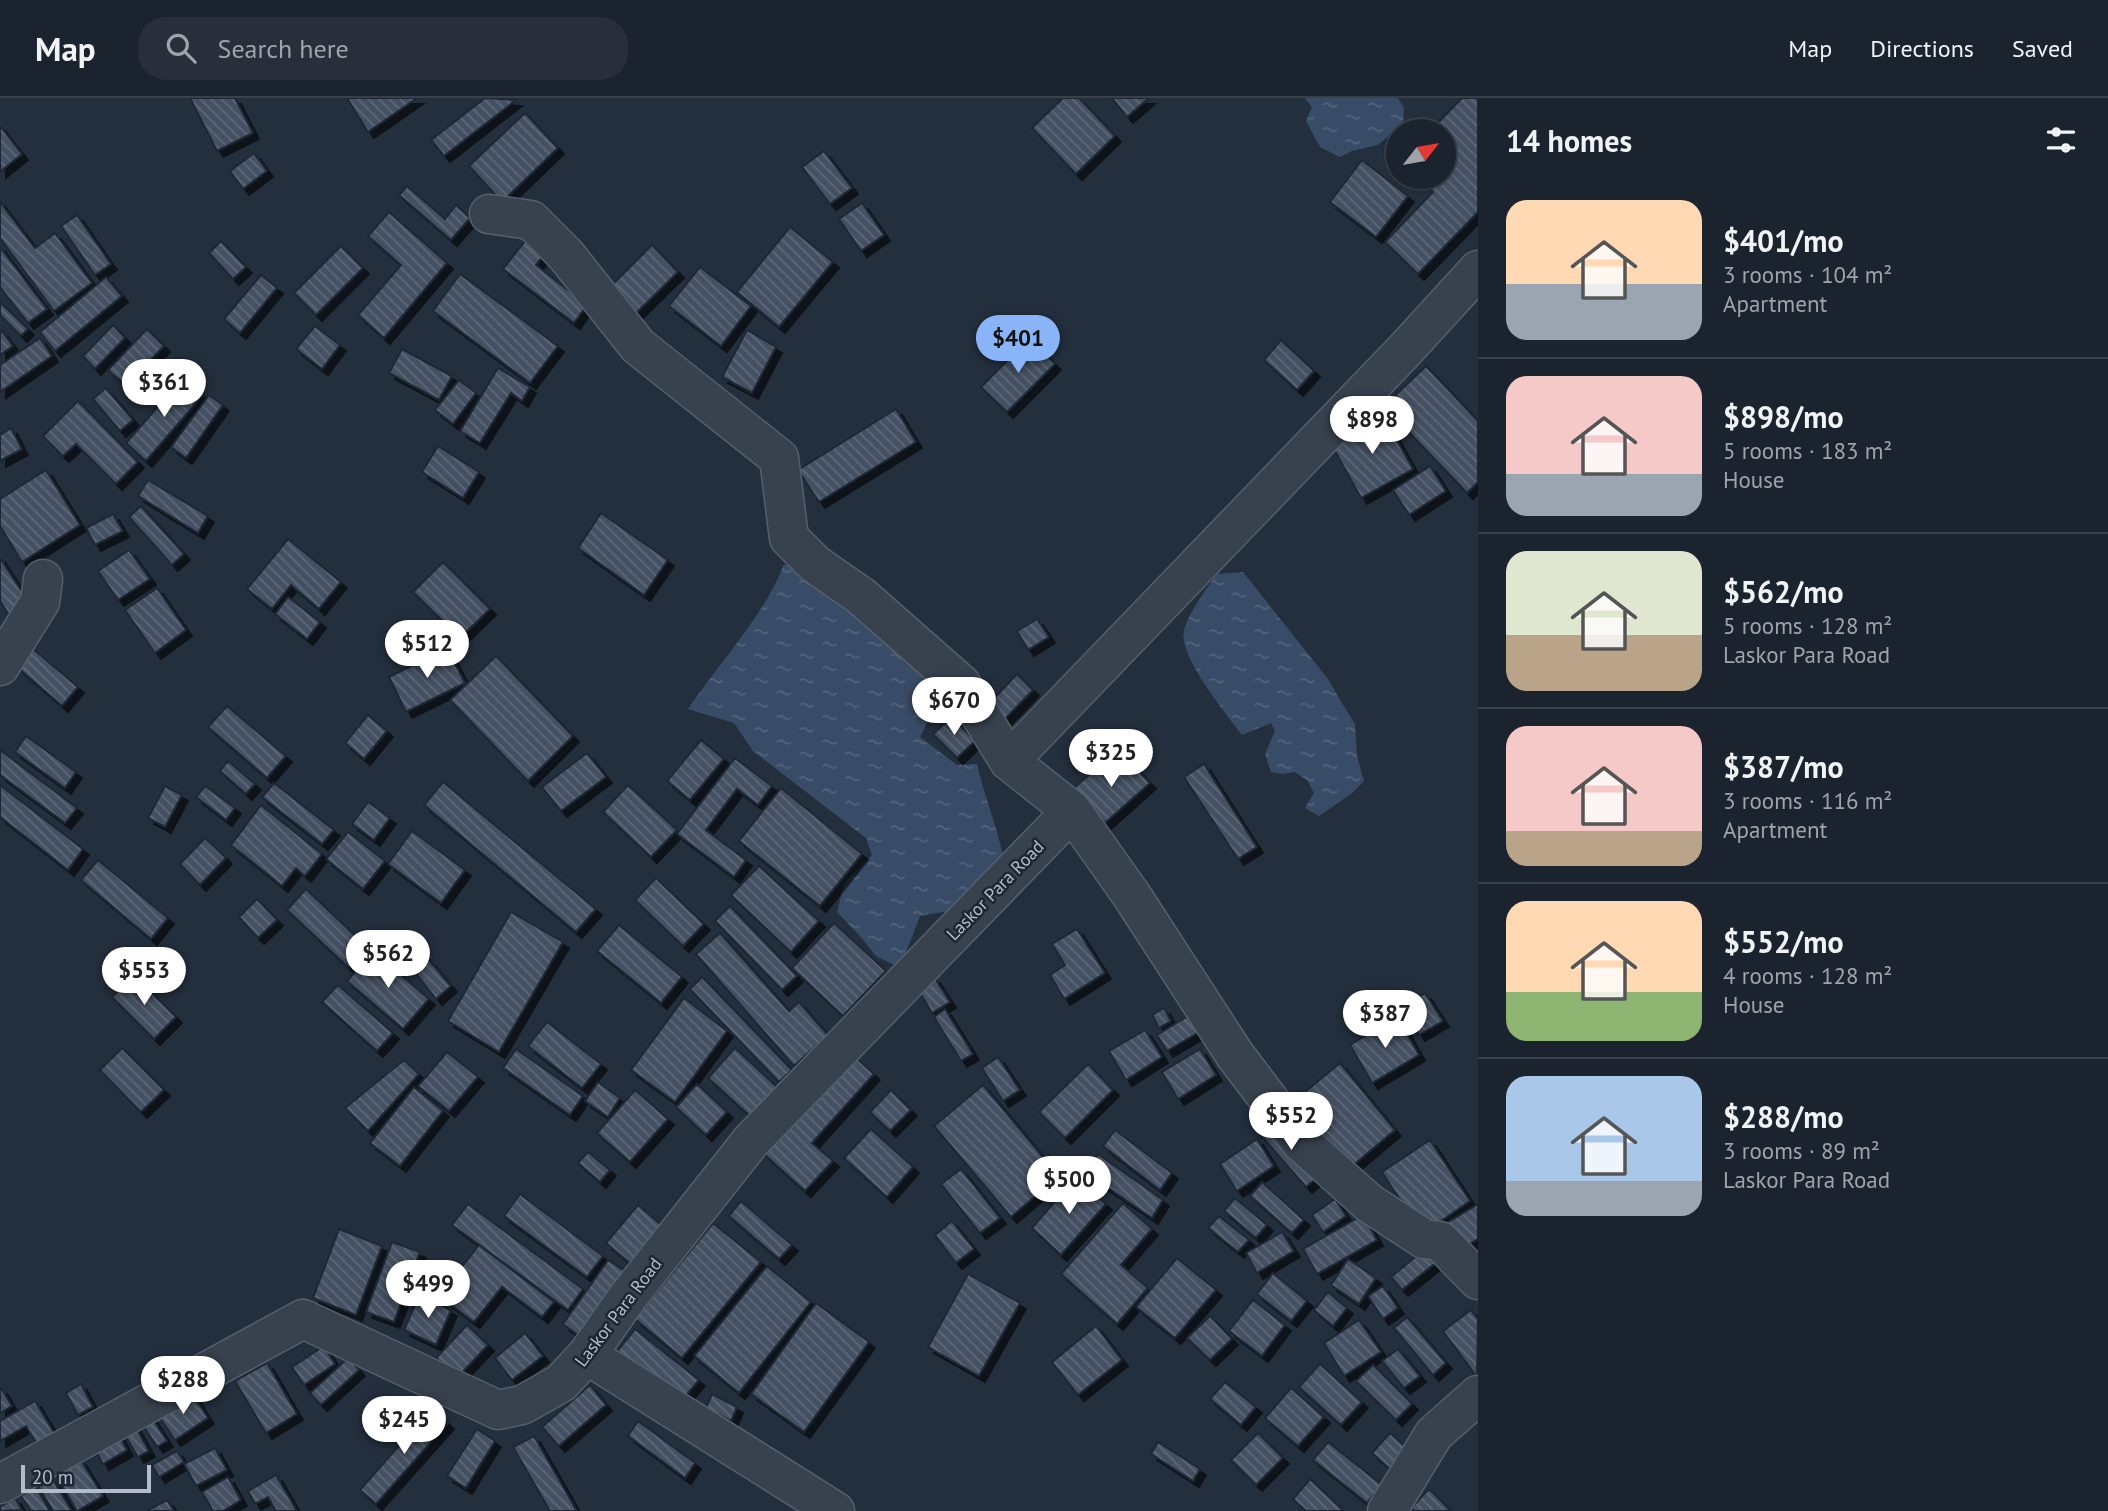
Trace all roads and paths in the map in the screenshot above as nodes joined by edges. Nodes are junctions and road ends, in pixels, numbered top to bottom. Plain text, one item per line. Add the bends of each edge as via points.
1 (489, 214) dead end
2 (1478, 270) edge
3 (43, 579) dead end
4 (0, 666) edge
5 (1009, 761) junction
6 (1072, 810) junction
7 (1478, 1280) edge
8 (587, 1356) junction
9 (1478, 1395) edge
10 (0, 1483) edge
11 (835, 1511) edge
12 (1387, 1511) edge

1 - 5 street via 531,220 566,255 638,346 779,458 789,538 961,684
2 - 5 street
3 - 4 street via 40,602
5 - 6 street
6 - 7 street via 1235,1055 1301,1142 1369,1203 1424,1239 1440,1241
6 - 8 street, Laskor Para Road via 751,1142 627,1298
8 - 10 street, Laskor Para Road via 561,1383 522,1405 498,1410 303,1320
8 - 11 street
9 - 12 street via 1434,1434

